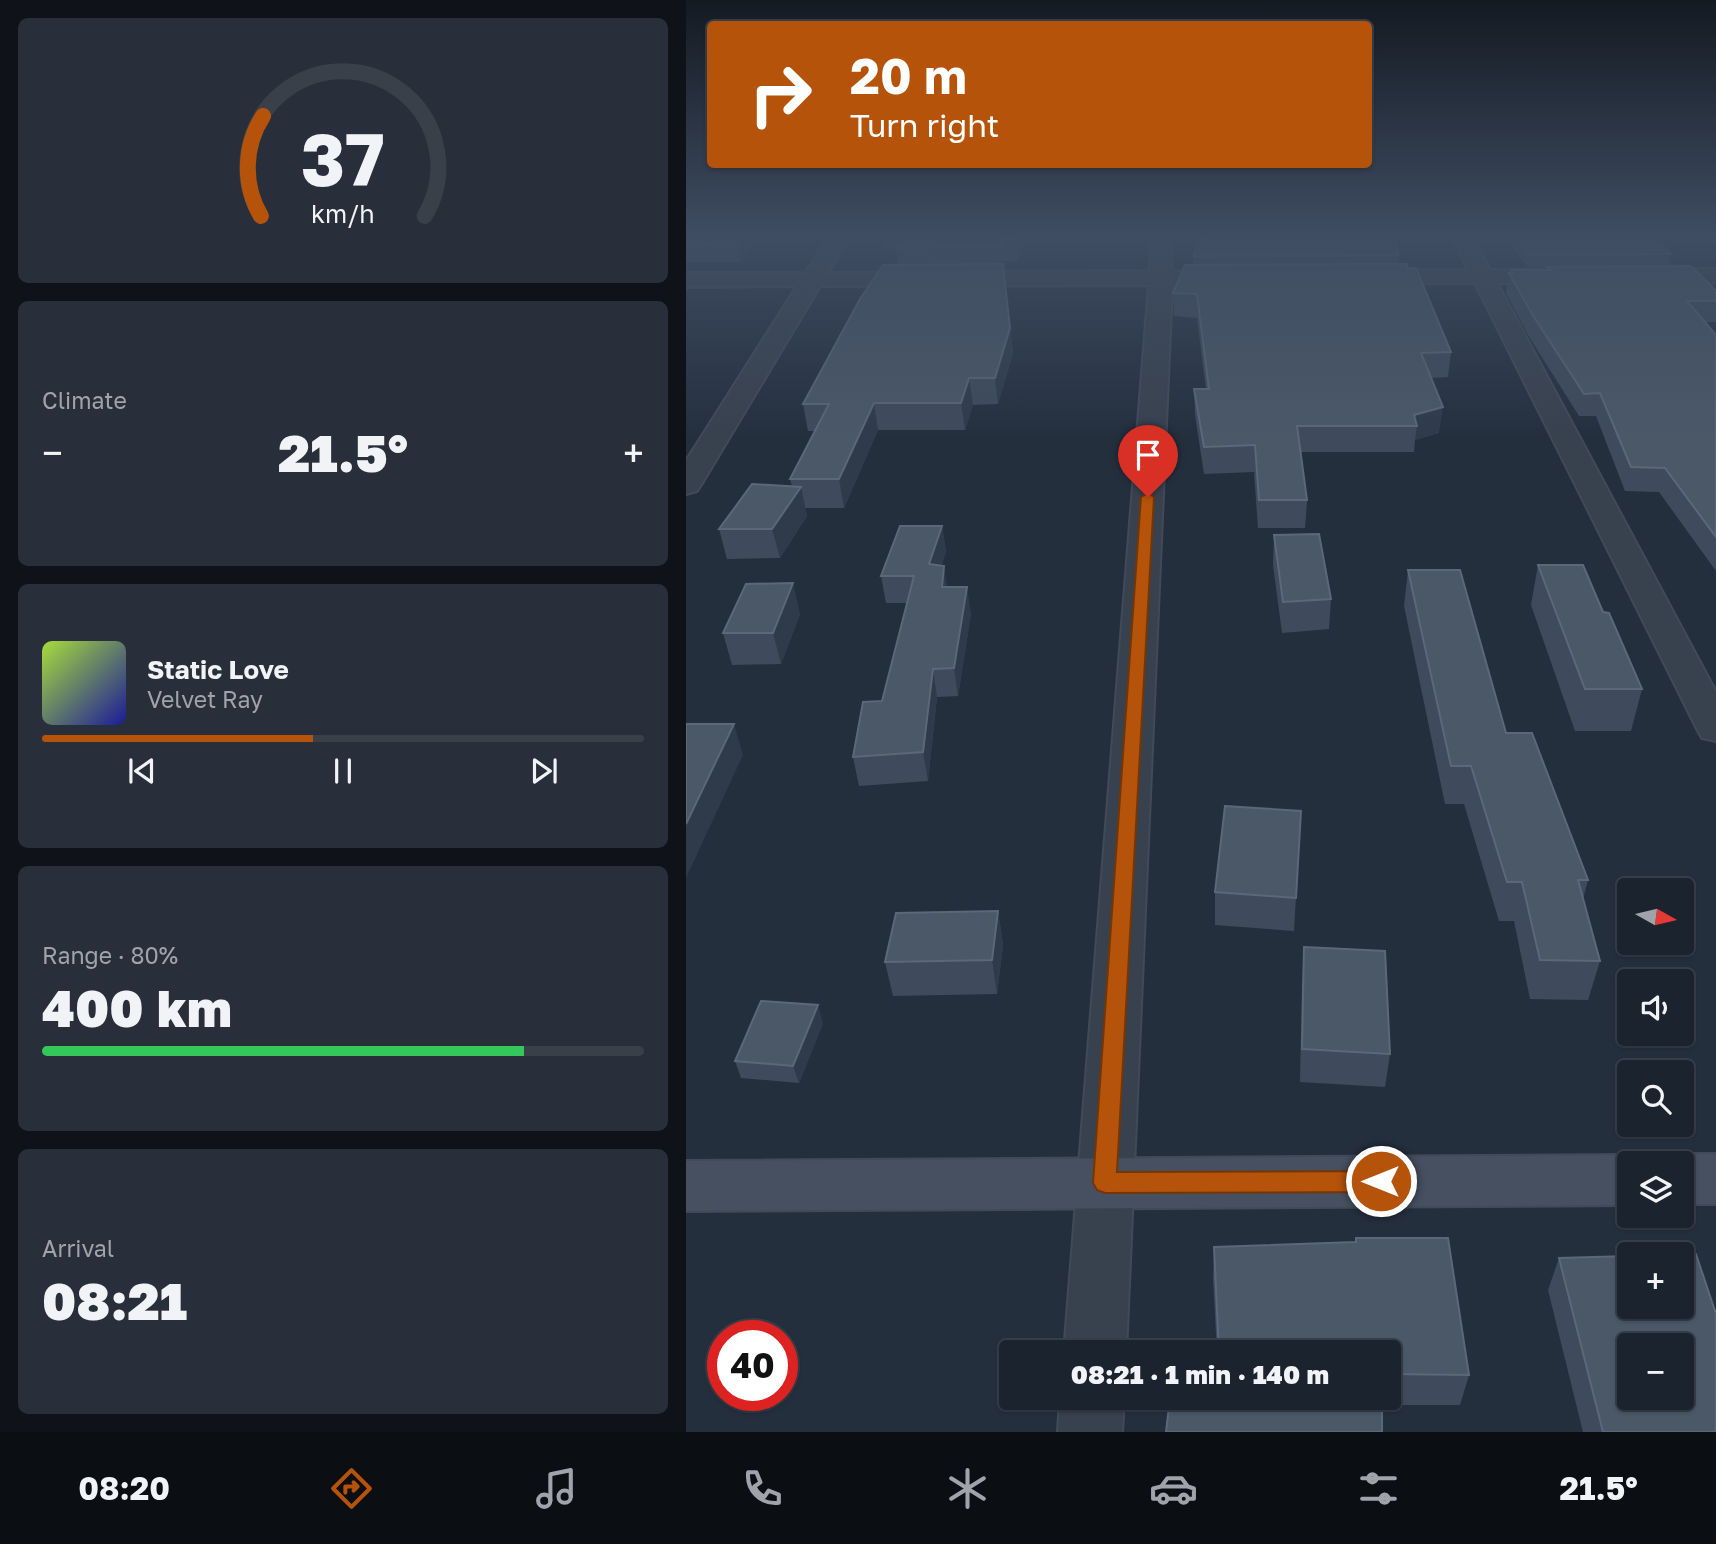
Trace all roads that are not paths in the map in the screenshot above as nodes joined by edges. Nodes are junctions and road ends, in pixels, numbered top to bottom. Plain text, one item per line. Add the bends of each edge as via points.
1 (794, 305) edge
2 (1159, 305) edge
3 (1497, 305) edge
4 (686, 485) edge
5 (1716, 729) edge
6 (1694, 1179) edge
7 (1716, 1179) edge
8 (1617, 1180) edge
9 (1105, 1183) junction
10 (686, 1186) edge
11 (1096, 1340) edge
12 (1091, 1410) edge
13 (1090, 1432) edge

1 - 4 street
2 - 9 street
3 - 5 street
6 - 7 street
8 - 9 street
9 - 10 street
9 - 11 street
12 - 13 street

